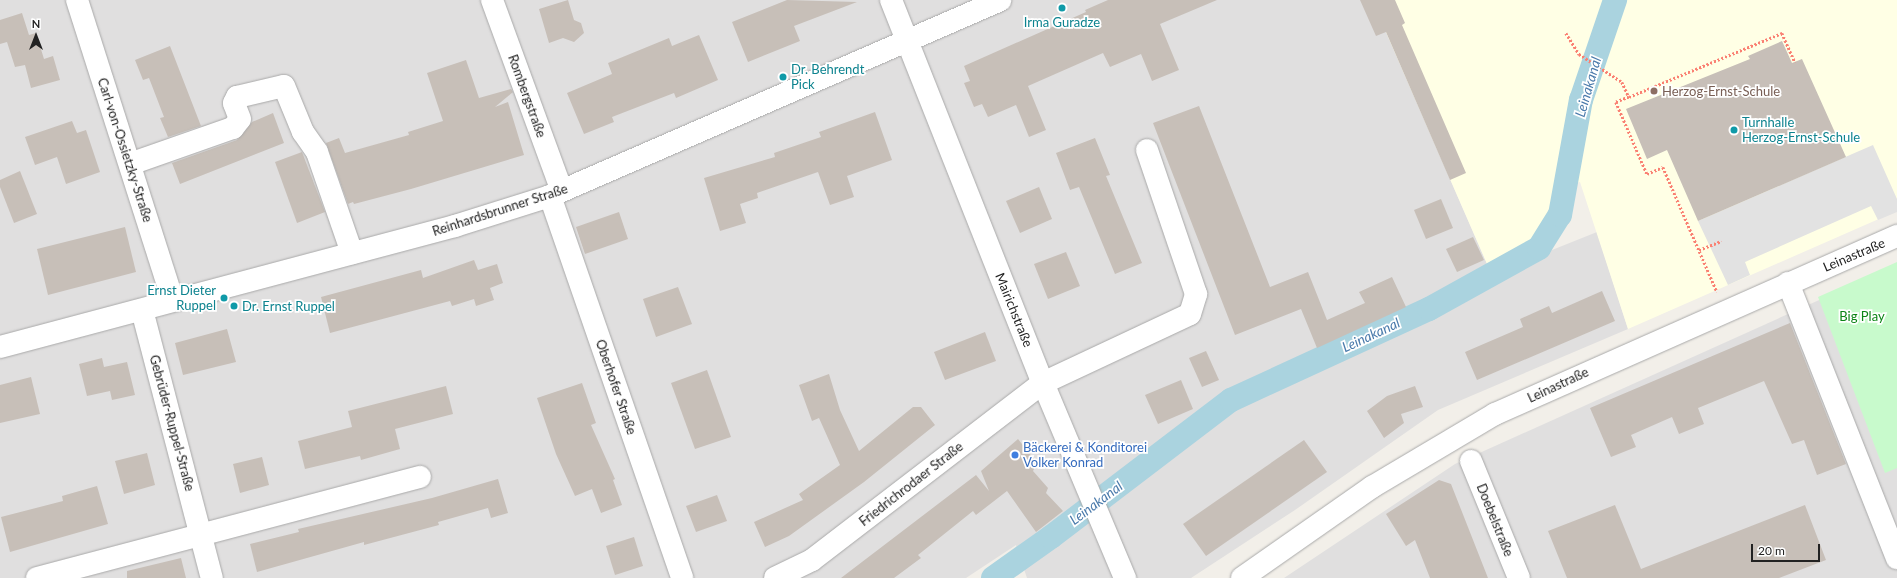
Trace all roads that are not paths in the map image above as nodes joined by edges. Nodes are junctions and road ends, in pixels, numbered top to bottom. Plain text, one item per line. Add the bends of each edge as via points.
1 (77, 0) edge
2 (492, 0) edge
3 (891, 0) edge
4 (1000, 0) edge
5 (907, 40) junction
6 (1147, 150) dead end
7 (130, 164) junction
8 (556, 194) junction
9 (1897, 236) edge
10 (352, 253) junction
11 (1788, 283) junction
12 (173, 300) junction
13 (142, 310) junction
14 (0, 347) edge
15 (1043, 383) junction
16 (1471, 461) dead end
17 (420, 477) dead end
18 (201, 536) junction
19 (1897, 558) edge
20 (37, 578) edge
21 (212, 578) edge
22 (682, 578) edge
23 (775, 578) edge
24 (1125, 578) edge
25 (1242, 578) edge
26 (1519, 578) edge

1 - 7 street, Carl-von-Ossietzky-Straße
2 - 8 street, Rombergstraße
3 - 5 street, Mairichstraße
4 - 5 street, Reinhardsbrunner Straße
5 - 8 street, Reinhardsbrunner Straße
5 - 15 street, Mairichstraße
6 - 15 street, Friedrichrodaer Straße via 1196,294 1190,314
7 - 10 street via 233,128 240,119 234,103 237,97 277,85 284,86 303,132 317,152
7 - 12 street, Carl-von-Ossietzky-Straße
8 - 10 street, Reinhardsbrunner Straße via 455,226
8 - 22 street, Oberhofer Straße
9 - 11 street, Leinastraße
10 - 12 street, Reinhardsbrunner Straße
11 - 19 street
11 - 25 street, Leinastraße via 1496,414 1372,487
12 - 13 street, Reinhardsbrunner Straße
13 - 14 street, Reinhardsbrunner Straße
13 - 18 street, Gebrüder-Ruppel-Straße
15 - 23 street, Friedrichrodaer Straße via 812,560
15 - 24 street, Mairichstraße
16 - 26 street, Doebelstraße
17 - 18 street
18 - 20 street
18 - 21 street, Gebrüder-Ruppel-Straße

